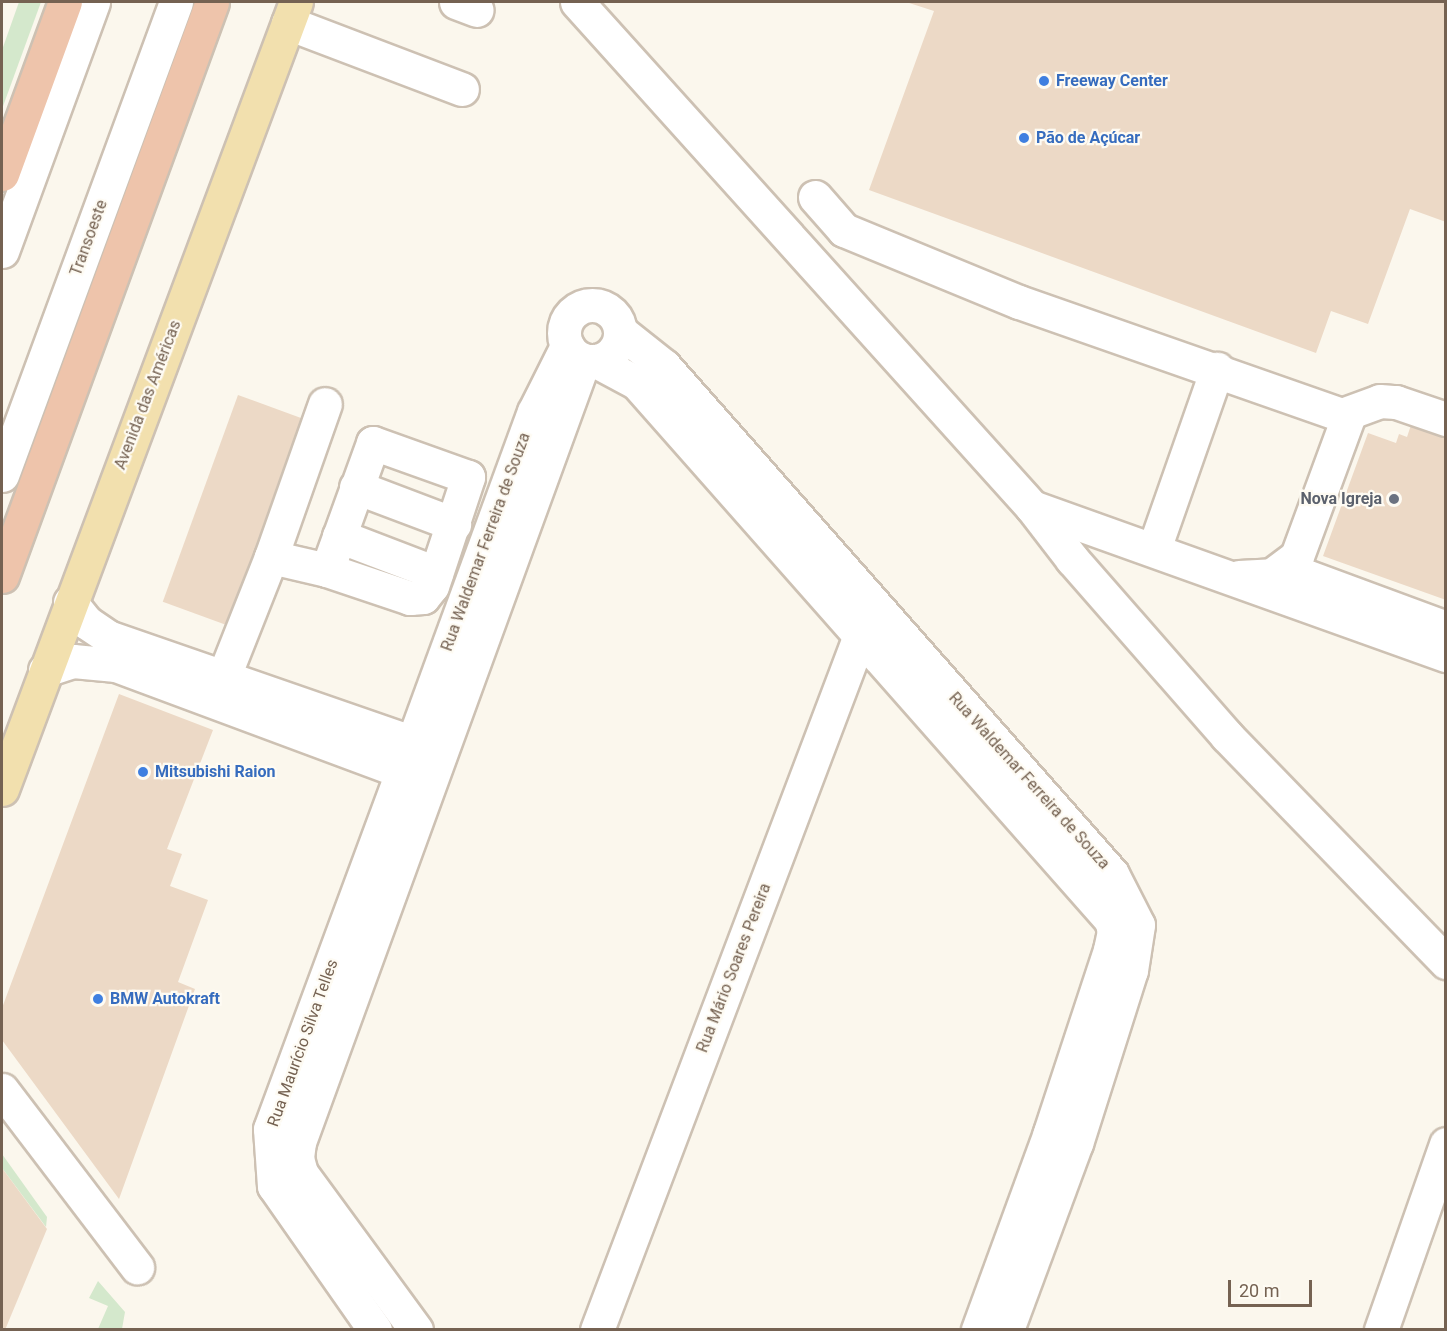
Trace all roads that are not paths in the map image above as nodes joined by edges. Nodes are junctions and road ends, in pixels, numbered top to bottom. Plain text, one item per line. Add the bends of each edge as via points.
1 (65, 2) edge
2 (93, 2) edge
3 (176, 2) edge
4 (212, 2) edge
5 (577, 2) edge
6 (292, 13) edge
7 (462, 89) dead end
8 (2, 174) edge
9 (814, 197) dead end
10 (2, 251) edge
11 (621, 332) junction
12 (582, 355) junction
13 (1217, 369) junction
14 (325, 404) dead end
15 (1349, 415) junction
16 (1446, 419) edge
17 (2, 476) edge
18 (356, 487) junction
19 (1032, 507) junction
20 (454, 524) junction
21 (339, 536) junction
22 (1154, 549) junction
23 (271, 557) junction
24 (1284, 568) junction
25 (327, 570) junction
26 (436, 573) junction
27 (2, 576) edge
28 (1231, 576) junction
29 (70, 602) junction
30 (876, 609) junction
31 (1446, 628) edge
32 (859, 638) junction
33 (1446, 655) edge
34 (45, 670) junction
35 (219, 689) junction
36 (422, 762) junction
37 (1012, 782) junction
38 (2, 789) edge
39 (1446, 963) edge
40 (2, 1090) edge
41 (1063, 1138) junction
42 (1446, 1144) edge
43 (284, 1162) junction
44 (137, 1267) dead end
45 (375, 1329) edge
46 (416, 1329) edge
47 (597, 1329) edge
48 (978, 1329) edge
49 (1007, 1329) edge
50 (1382, 1329) edge

1 - 8 highway
2 - 10 street
3 - 17 street, Transoeste
4 - 27 highway
5 - 19 street
6 - 7 street
6 - 29 main road, Avenida das Américas
9 - 13 street via 844,230 1011,298
11 - 12 street, Rua Waldemar Ferreira de Souza via 614,351
11 - 12 street, Rua Waldemar Ferreira de Souza via 611,312 591,304 571,314 566,324
11 - 30 street, Rua Waldemar Ferreira de Souza via 664,366
12 - 32 street, Rua Waldemar Ferreira de Souza via 637,383
12 - 36 street, Rua Waldemar Ferreira de Souza via 534,412 495,562
13 - 15 street
13 - 22 street
14 - 23 street
15 - 16 street via 1380,401 1396,402
15 - 24 street via 1304,545
18 - 20 street
18 - 20 street via 376,441 464,473 468,484
18 - 21 street
19 - 22 street
19 - 39 street via 1072,559 1190,693
20 - 26 street
21 - 25 street
21 - 26 street
22 - 28 street
23 - 25 street
23 - 35 street
24 - 28 street via 1257,578
24 - 31 street
25 - 26 street via 410,598 423,597
28 - 33 street
29 - 34 main road, Avenida das Américas
29 - 35 street via 86,622 108,637
30 - 32 street, Rua Mário Soares Pereira
30 - 37 street, Rua Waldemar Ferreira de Souza
32 - 37 street, Rua Waldemar Ferreira de Souza
32 - 47 street, Rua Mário Soares Pereira
34 - 35 street via 73,661 95,661
34 - 38 main road, Avenida das Américas
35 - 36 street
36 - 43 street, Rua Maurício Silva Telles via 346,968 304,1125
37 - 41 street, Rua Waldemar Ferreira de Souza via 1112,874 1126,928 1131,970
40 - 44 street
41 - 48 street, Rua Waldemar Ferreira de Souza
41 - 49 street, Rua Waldemar Ferreira de Souza
42 - 50 street
43 - 45 street, Rua Maurício Silva Telles via 274,1186
43 - 46 street via 302,1173

